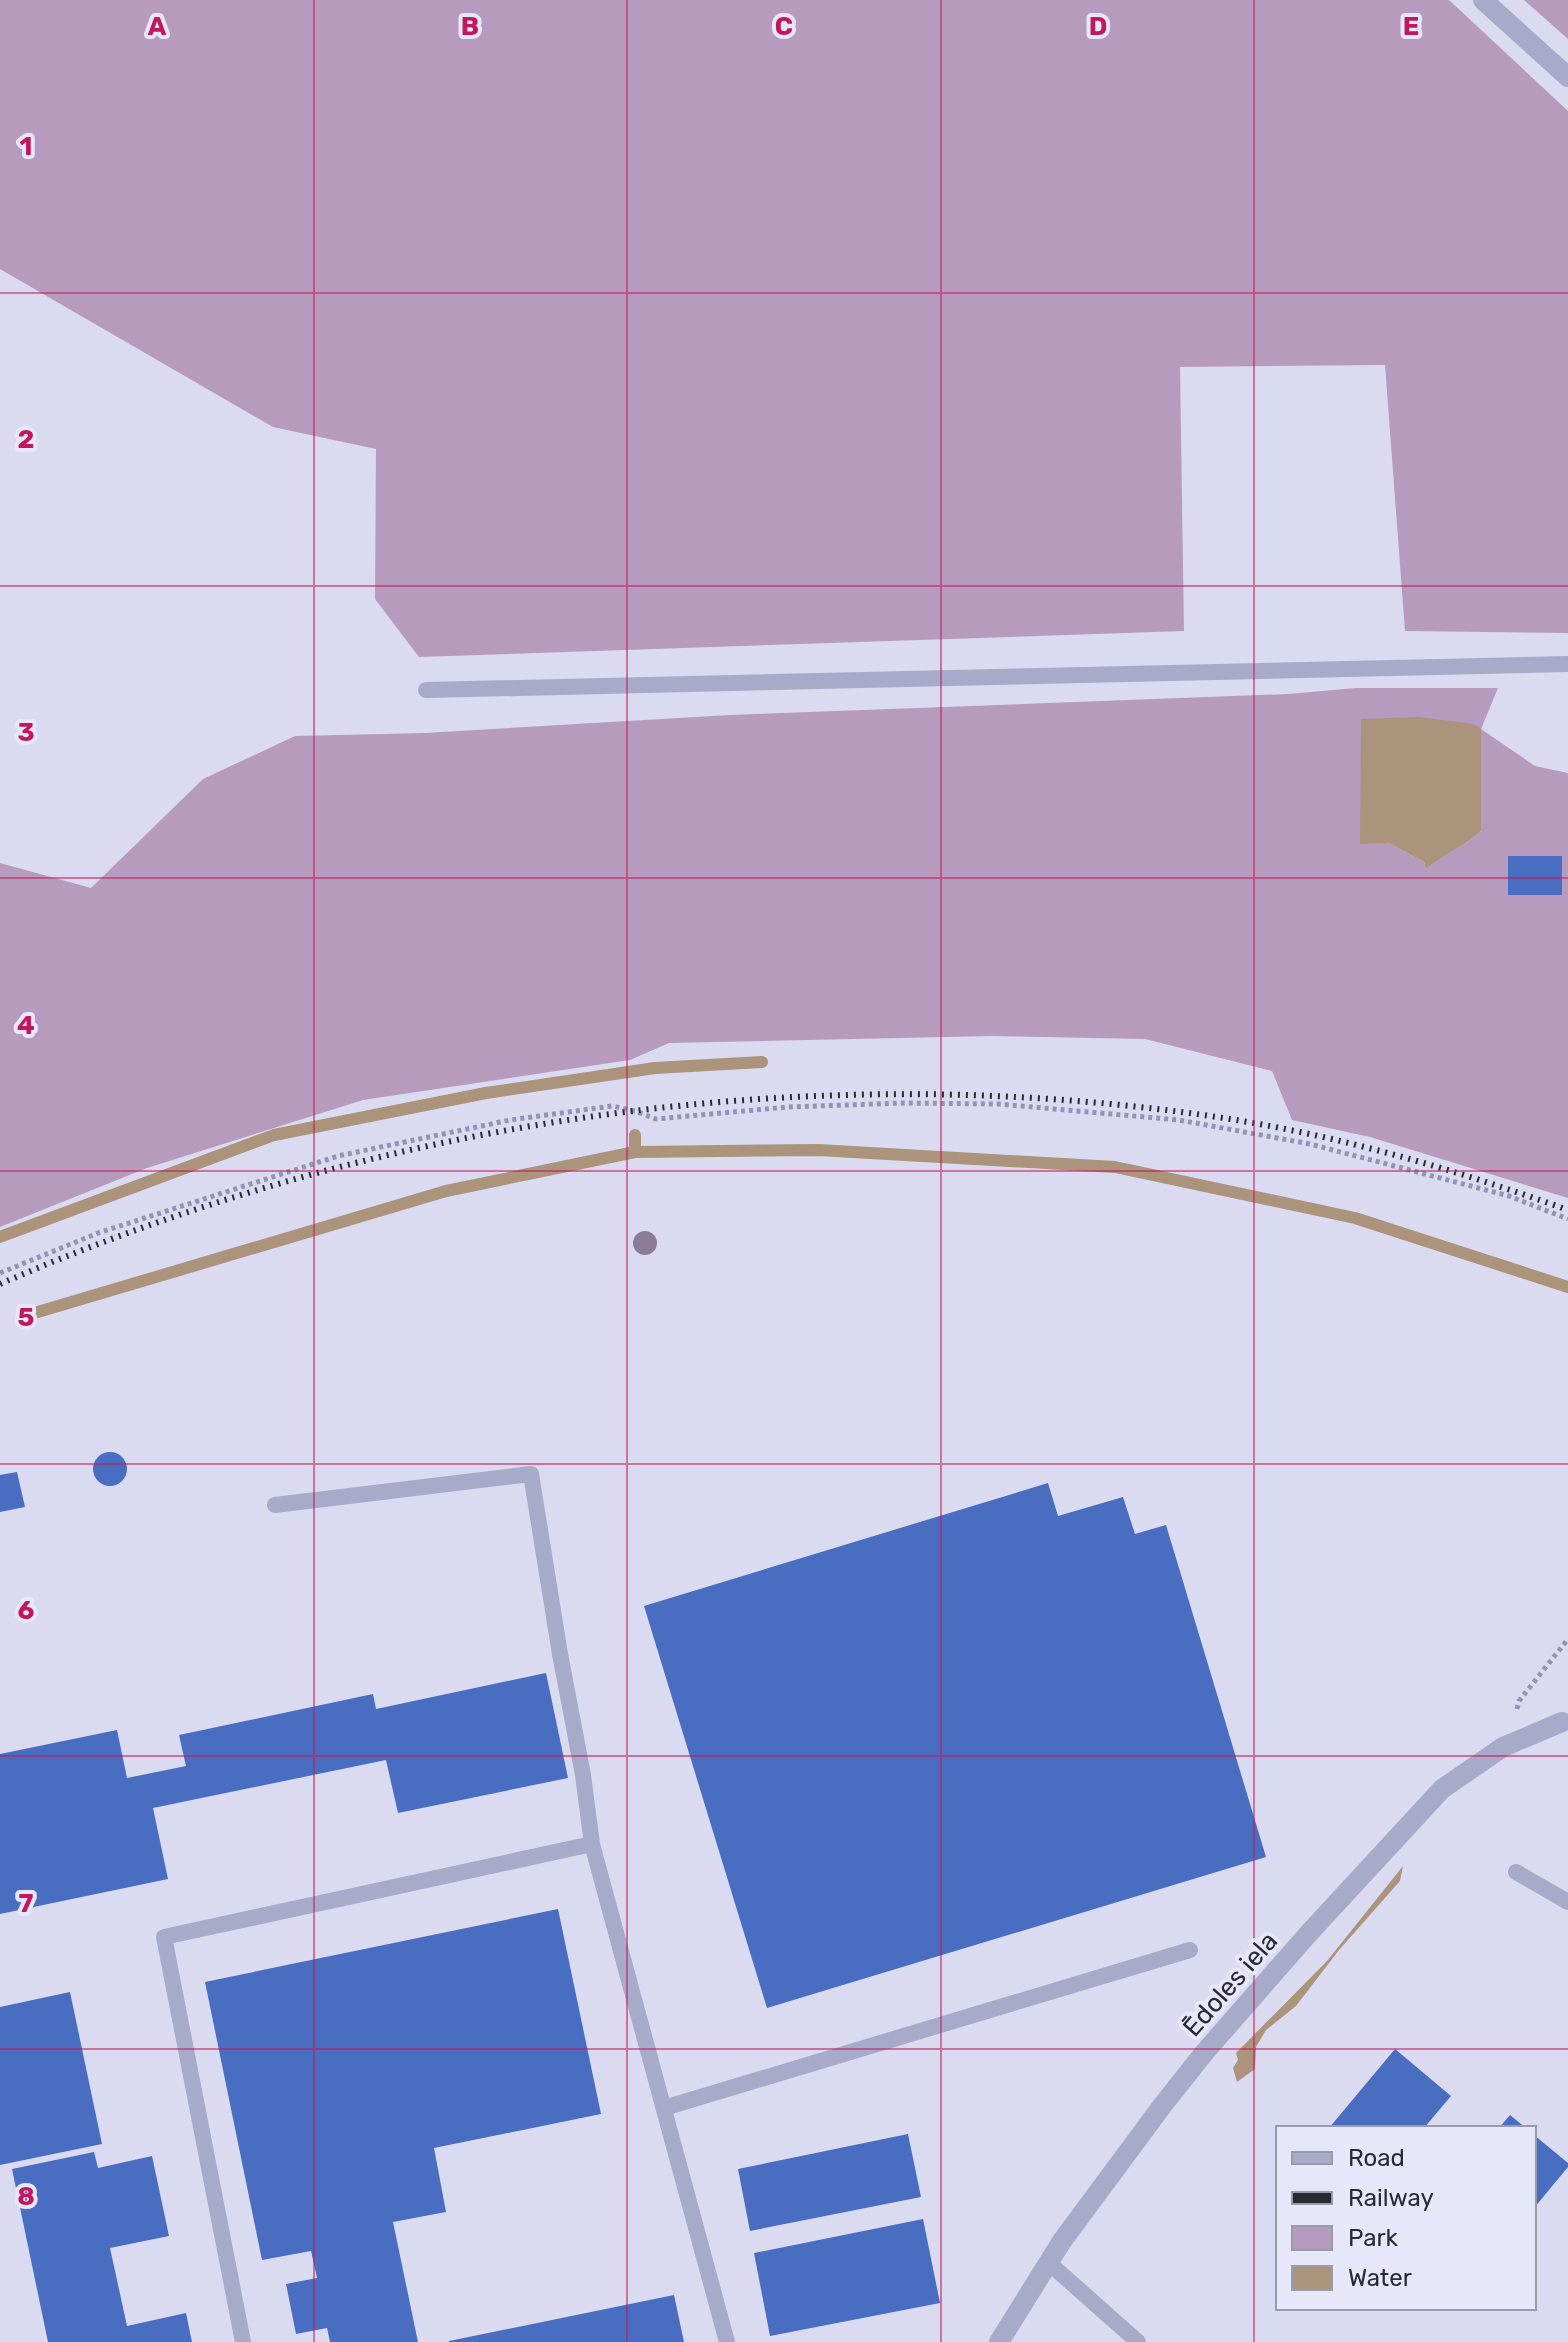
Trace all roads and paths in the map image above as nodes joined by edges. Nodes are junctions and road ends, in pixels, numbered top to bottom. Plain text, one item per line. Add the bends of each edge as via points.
1 (1483, 0) edge
2 (1568, 77) edge
3 (1568, 664) edge
4 (426, 690) dead end
5 (1568, 1219) edge
6 (0, 1273) edge
7 (275, 1505) dead end
8 (1568, 1639) edge
9 (1565, 1722) edge
10 (1503, 1747) junction
11 (592, 1844) junction
12 (1516, 1872) dead end
13 (1568, 1902) edge
14 (1190, 1950) dead end
15 (664, 2108) junction
16 (1049, 2263) junction
17 (243, 2342) edge
18 (727, 2342) edge
19 (999, 2342) edge
20 (1138, 2342) edge

1 - 2 street
3 - 4 lane
5 - 6 path via 1509,1196 1310,1144 1179,1120 998,1104 919,1103 656,1119 612,1106 510,1120 338,1156 98,1233
7 - 11 lane via 531,1474
8 - 10 path via 1519,1701
9 - 10 street, Ēdoles iela
10 - 16 street, Ēdoles iela via 1442,1789 1246,2005 1162,2106
11 - 15 lane
11 - 17 lane via 164,1937
12 - 13 lane
14 - 15 lane
15 - 18 lane
16 - 19 street, Ēdoles iela
16 - 20 lane

